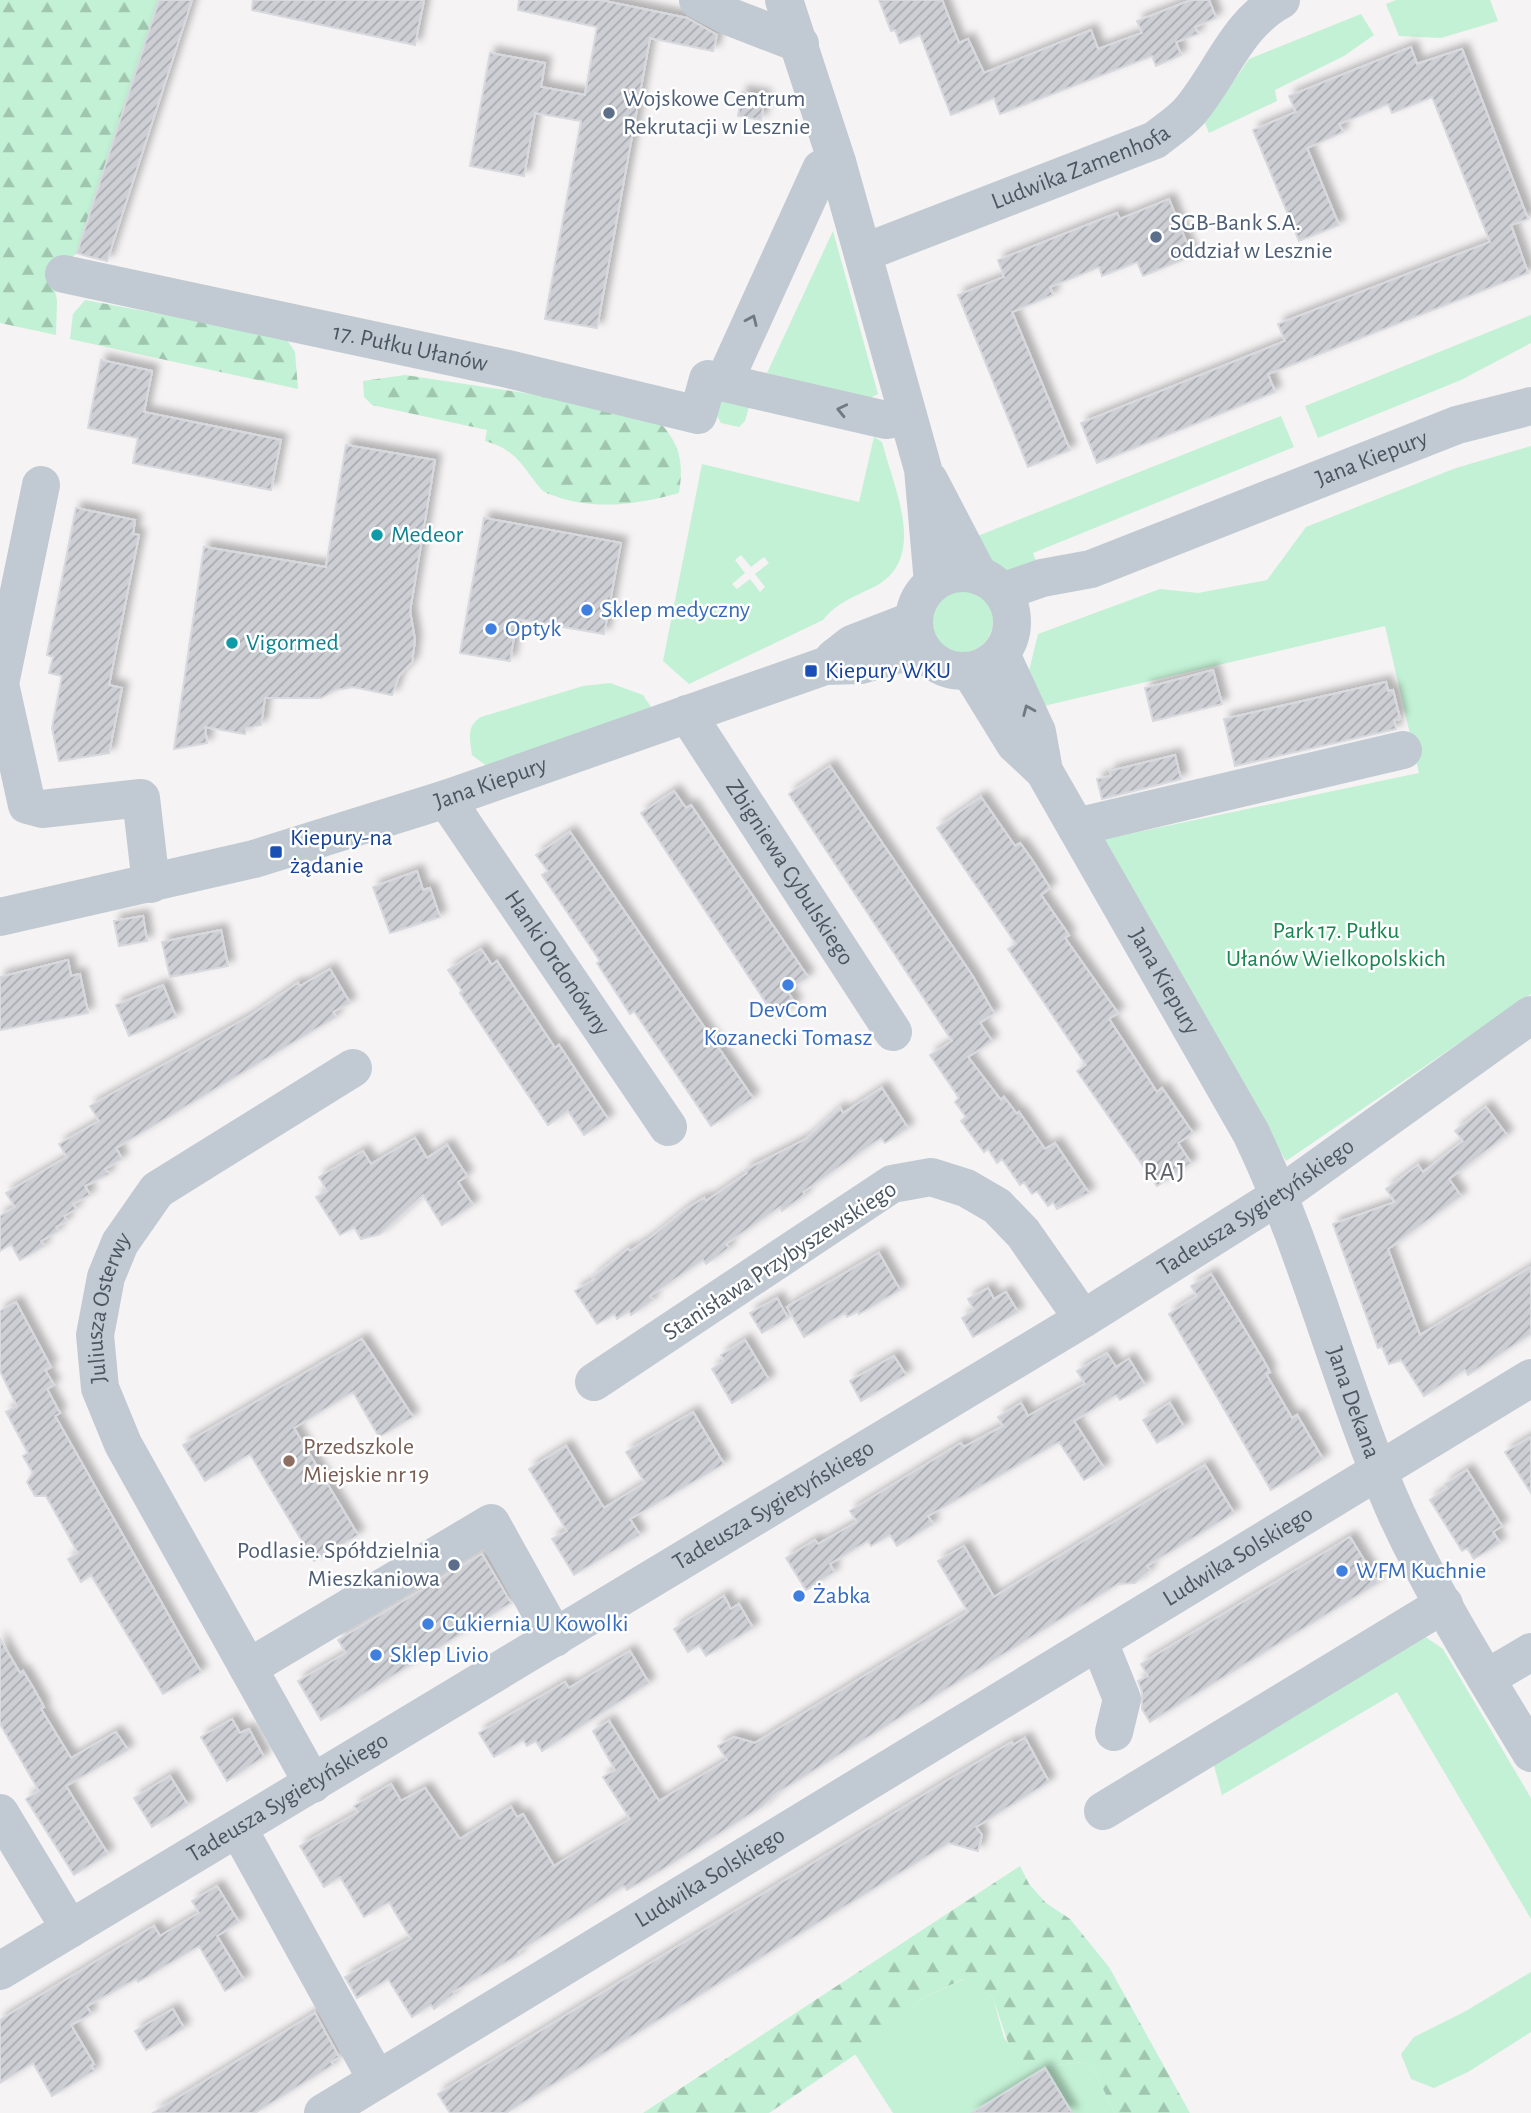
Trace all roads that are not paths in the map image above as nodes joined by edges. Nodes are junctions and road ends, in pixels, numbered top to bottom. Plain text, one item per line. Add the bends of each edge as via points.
1 (698, 0) edge
2 (784, 0) edge
3 (1260, 6) edge
4 (800, 44) junction
5 (837, 162) junction
6 (863, 253) junction
7 (64, 274) dead end
8 (716, 380) junction
9 (1531, 385) edge
10 (1531, 406) edge
11 (908, 416) junction
12 (1457, 425) junction
13 (923, 469) junction
14 (41, 485) dead end
15 (933, 583) junction
16 (993, 622) junction
17 (918, 634) junction
18 (687, 714) junction
19 (1403, 750) dead end
20 (446, 799) junction
21 (1076, 827) junction
22 (151, 884) junction
23 (0, 917) edge
24 (1531, 1015) edge
25 (893, 1032) dead end
26 (353, 1068) dead end
27 (668, 1127) dead end
28 (1279, 1195) junction
29 (1083, 1319) junction
30 (1531, 1378) edge
31 (594, 1382) dead end
32 (1379, 1470) junction
33 (1444, 1604) junction
34 (555, 1638) junction
35 (1099, 1642) junction
36 (1531, 1652) edge
37 (248, 1668) junction
38 (1487, 1678) junction
39 (1114, 1731) dead end
40 (1531, 1753) edge
41 (313, 1784) junction
42 (1103, 1811) dead end
43 (0, 1812) edge
44 (239, 1830) junction
45 (70, 1929) junction
46 (0, 1971) edge
47 (377, 2081) junction
48 (323, 2113) edge

1 - 4 street
2 - 4 street
3 - 6 street, Ludwika Zamenhofa via 1187,114 1155,140
4 - 5 street
5 - 6 street
8 -> 5 street via 821,169
6 - 11 street
7 - 8 street, 17. Pułku Ułanów via 508,369 698,415
11 -> 8 street via 886,421
9 - 12 street, Jana Kiepury
10 - 12 street, Jana Kiepury
11 - 13 street
12 - 16 street, Jana Kiepury via 1091,569 1042,578
13 - 15 street
13 - 16 street
14 - 22 street via 0,684 27,805 42,809 141,798
15 - 16 street via 957,574
15 - 17 street via 920,600
16 - 17 street via 958,671 937,664
16 - 21 street, Jana Kiepury via 1015,744 1044,771
17 - 18 street, Jana Kiepury via 861,665 825,666
18 - 20 street, Jana Kiepury
18 - 25 street, Zbigniewa Cybulskiego
19 - 21 street
20 - 22 street, Jana Kiepury via 230,867
20 - 27 street, Hanki Ordonówny
21 - 28 street, Jana Kiepury via 1251,1133
22 - 23 street, Jana Kiepury
24 - 28 street, Tadeusza Sygietyńskiego
26 - 37 street, Juliusza Osterwy via 157,1190 120,1243 99,1307 96,1362 123,1444
28 - 29 street, Tadeusza Sygietyńskiego
28 - 32 street, Jana Dekana
29 - 31 street, Stanisława Przybyszewskiego via 1023,1233 997,1206 966,1188 931,1177 892,1184
29 - 34 street, Tadeusza Sygietyńskiego
30 - 32 street, Ludwika Solskiego
32 - 33 street, Jana Dekana
32 - 35 street, Ludwika Solskiego
33 - 38 street, Jana Dekana
33 - 42 street
34 - 37 street via 491,1523
34 - 41 street, Tadeusza Sygietyńskiego
35 - 39 street via 1122,1699
35 - 47 street, Ludwika Solskiego
36 - 38 street
37 - 41 street, Juliusza Osterwy
38 - 40 street, Jana Dekana
41 - 44 street, Tadeusza Sygietyńskiego
43 - 45 street
44 - 45 street, Tadeusza Sygietyńskiego
44 - 47 street
45 - 46 street, Tadeusza Sygietyńskiego
47 - 48 street, Ludwika Solskiego

